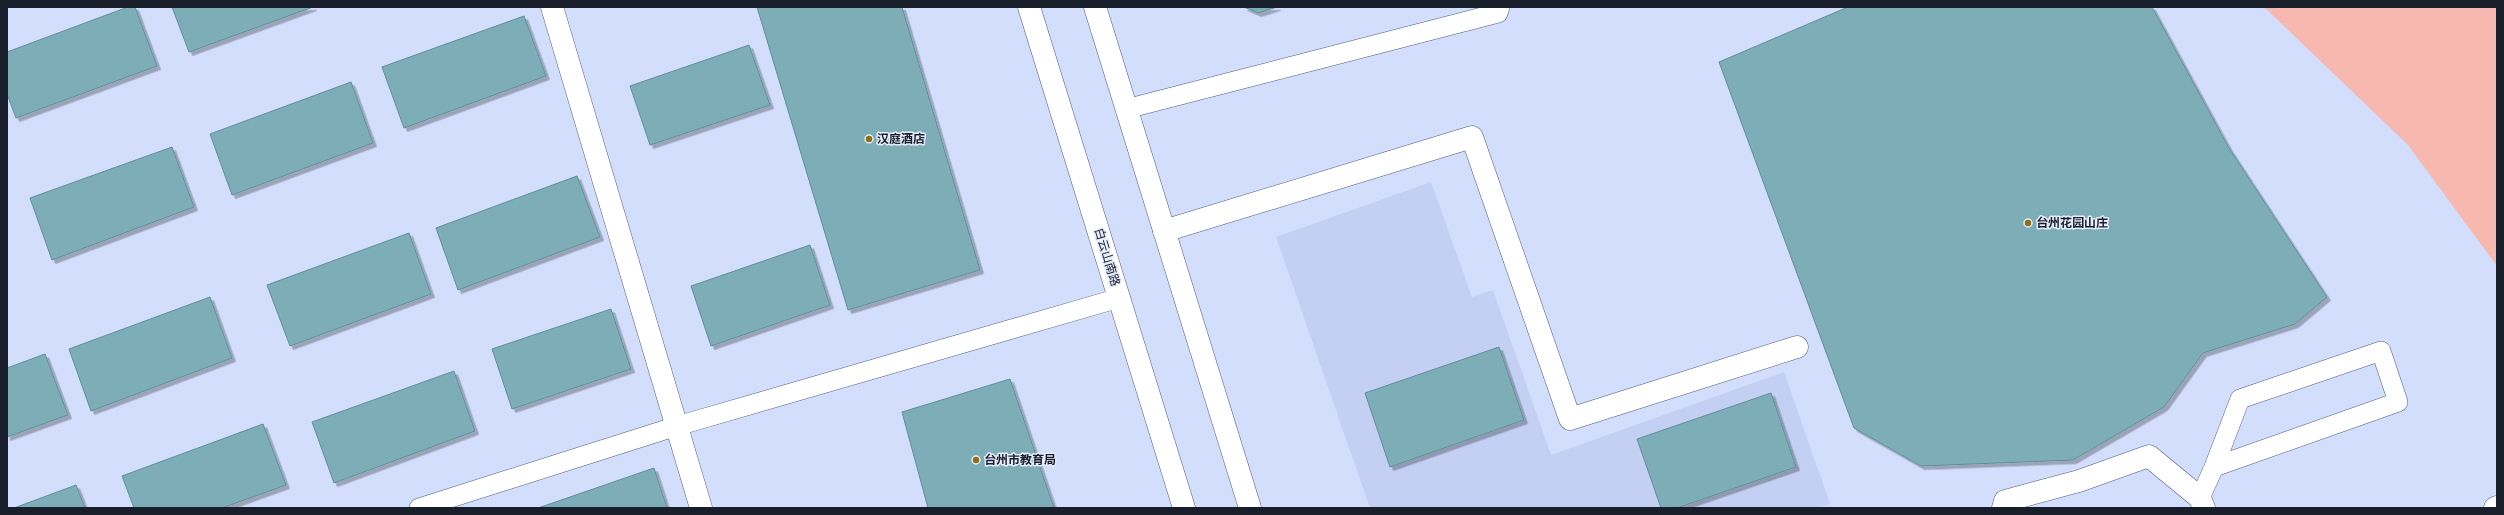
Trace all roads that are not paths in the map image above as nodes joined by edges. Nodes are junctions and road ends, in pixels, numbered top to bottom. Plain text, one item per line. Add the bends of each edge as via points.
1 (552, 7) edge
2 (1029, 7) edge
3 (1095, 7) edge
4 (1500, 7) edge
5 (1126, 109) junction
6 (1164, 231) junction
7 (1119, 298) junction
8 (1797, 347) dead end
9 (676, 426) junction
10 (2214, 467) junction
11 (2202, 503) edge
12 (418, 508) edge
13 (701, 508) edge
14 (1184, 508) edge
15 (1250, 508) edge
16 (2003, 508) edge

1 - 9 street
2 - 7 street, 白云山南路
3 - 5 street
4 - 5 lane via 1498,13
5 - 6 street
6 - 8 street via 1472,137 1570,419
6 - 15 street
7 - 9 lane
7 - 14 street, 白云山南路
9 - 12 lane
9 - 13 street
10 - 10 lane via 2398,402 2380,351 2240,399
10 - 11 lane
11 - 16 street via 2149,456 2078,481 2005,502

